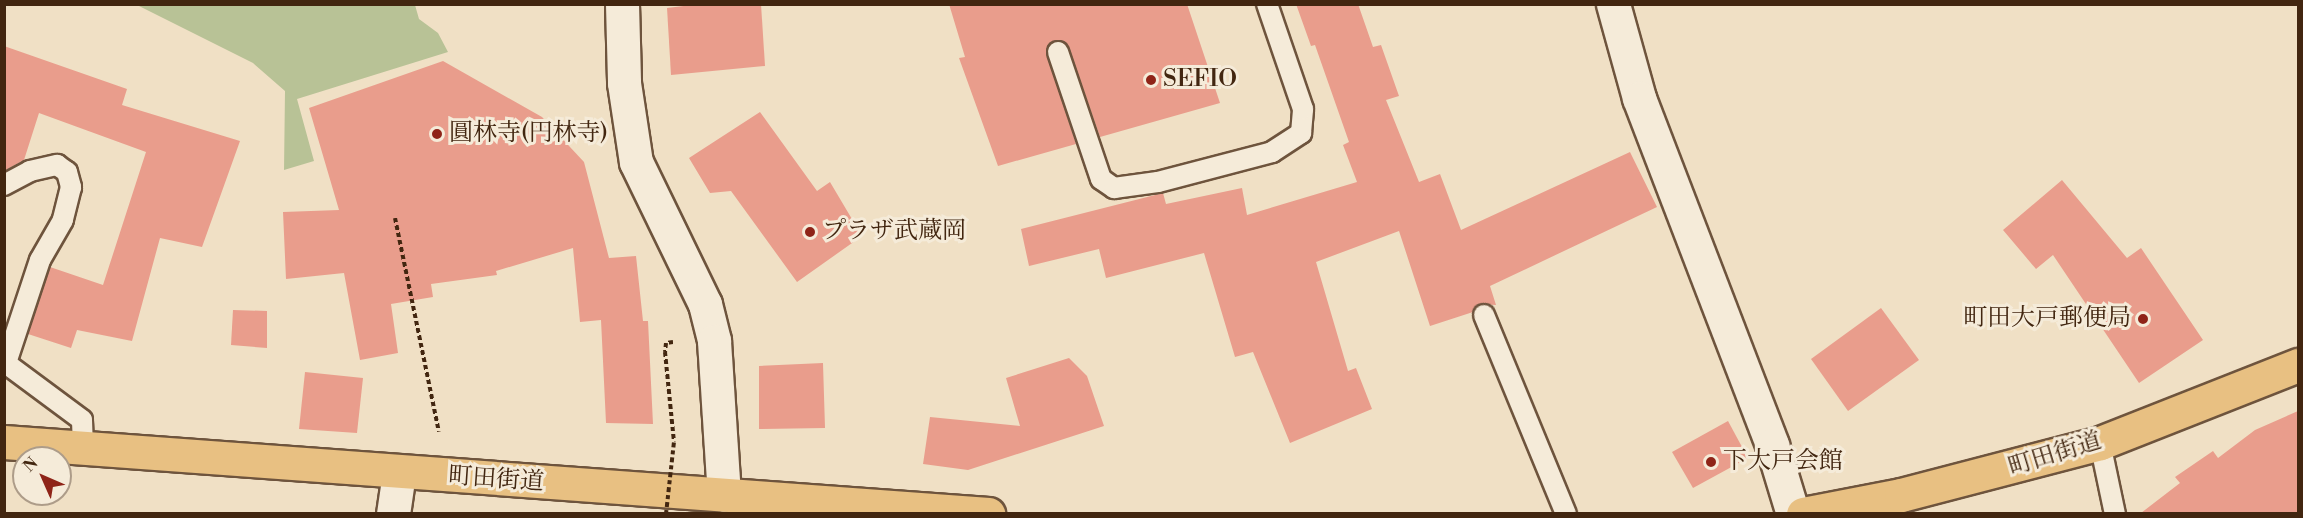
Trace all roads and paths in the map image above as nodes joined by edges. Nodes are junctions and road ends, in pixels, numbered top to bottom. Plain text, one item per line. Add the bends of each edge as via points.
1 (622, 4) edge
2 (1267, 4) edge
3 (1613, 4) edge
4 (1058, 52) dead end
5 (4, 185) edge
6 (395, 218) dead end
7 (1484, 315) dead end
8 (665, 352) dead end
9 (5, 362) edge
10 (2298, 365) edge
11 (440, 436) dead end
12 (4, 442) edge
13 (2100, 443) junction
14 (83, 448) junction
15 (399, 473) junction
16 (724, 495) junction
17 (393, 513) edge
18 (666, 513) edge
19 (988, 513) edge
20 (1566, 513) edge
21 (1793, 513) edge
22 (1803, 513) edge
23 (2115, 513) edge

1 - 16 street via 624,82 636,162 705,304 714,341
2 - 4 lane via 1303,109 1301,133 1272,152 1158,182 1114,188 1101,179
3 - 21 street via 1639,98 1772,445
5 - 9 lane via 30,171 57,165 70,179 66,211 40,260
6 - 11 path
7 - 20 lane
8 - 18 path, bridge via 674,442
9 - 14 lane via 82,420
10 - 13 main road, 町田街道
12 - 14 main road, 町田街道
13 - 22 main road, 町田街道 via 1922,490
13 - 23 lane
14 - 15 main road, 町田街道
15 - 16 main road, 町田街道
15 - 17 street
16 - 19 main road, 町田街道

